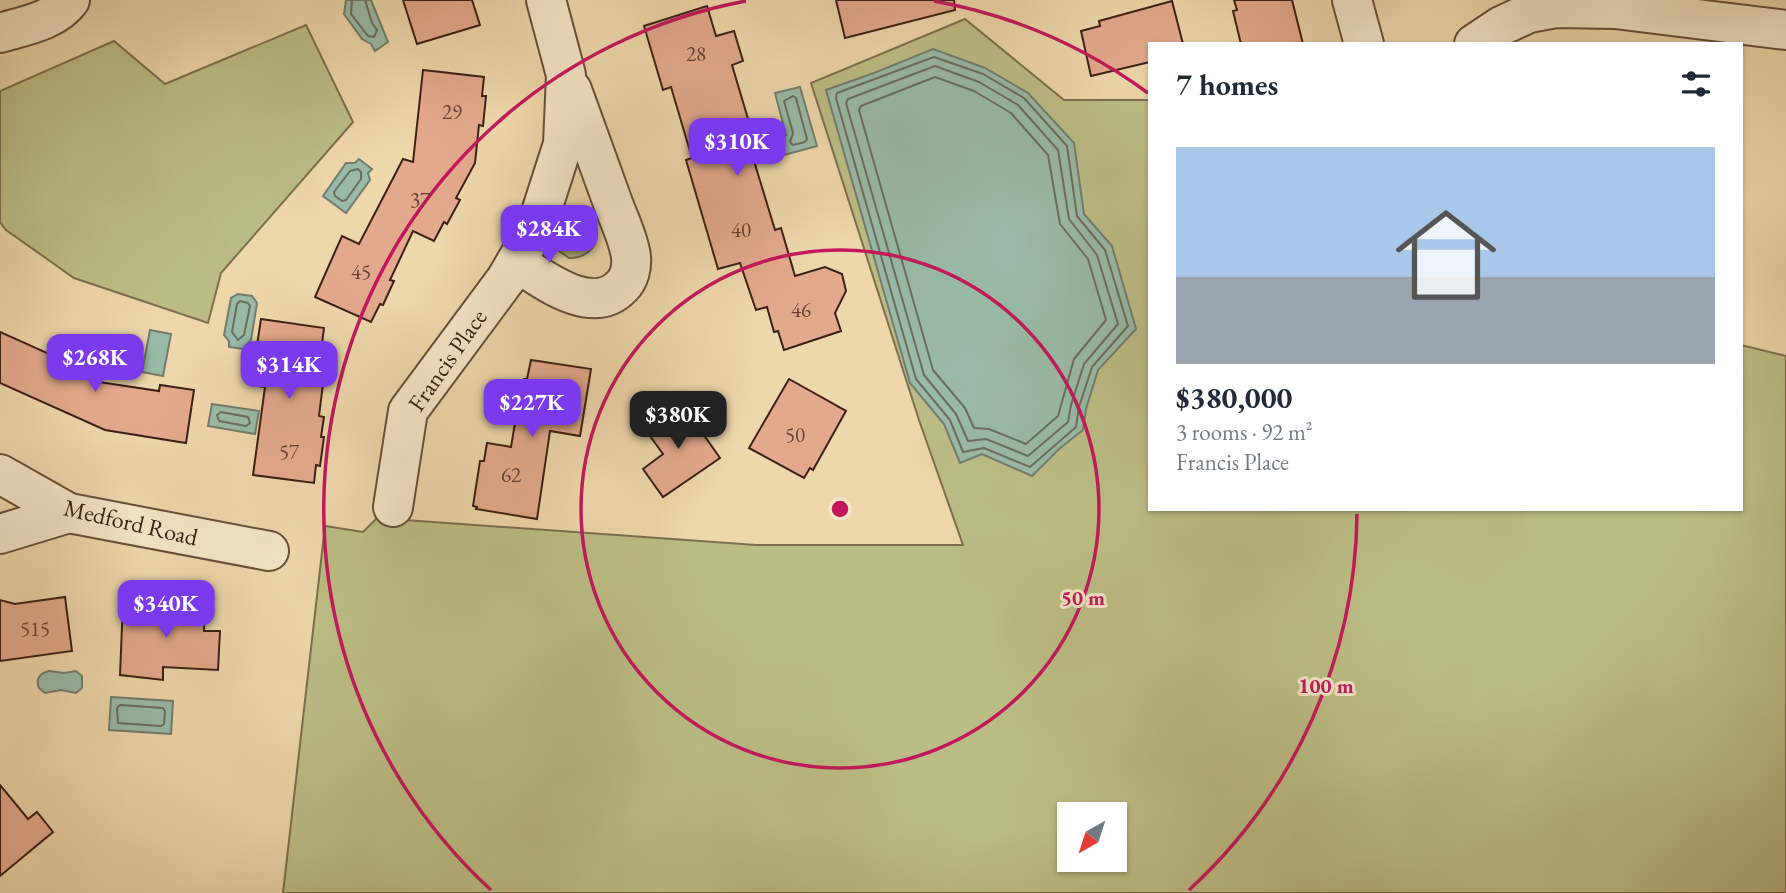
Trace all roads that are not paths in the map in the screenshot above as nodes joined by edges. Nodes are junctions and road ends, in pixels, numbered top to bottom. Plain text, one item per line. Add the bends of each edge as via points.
1 (70, 0) edge
2 (546, 0) edge
3 (1352, 0) edge
4 (1786, 30) edge
5 (0, 33) edge
6 (1363, 42) edge
7 (1477, 42) edge
8 (566, 75) junction
9 (516, 262) junction
10 (0, 474) edge
11 (393, 508) dead end
12 (69, 513) junction
13 (0, 534) edge
14 (269, 551) dead end

1 - 5 street via 53,14
2 - 8 street, Francis Place
3 - 6 street
4 - 7 street via 1615,9 1556,8 1529,13
8 - 9 street, Francis Place via 563,144 536,229
8 - 9 street, Francis Place via 622,229 631,257 630,273 614,294 598,298 559,288
9 - 11 street, Francis Place via 408,411
10 - 12 street, Medford Road
12 - 13 street
12 - 14 street, Medford Road

